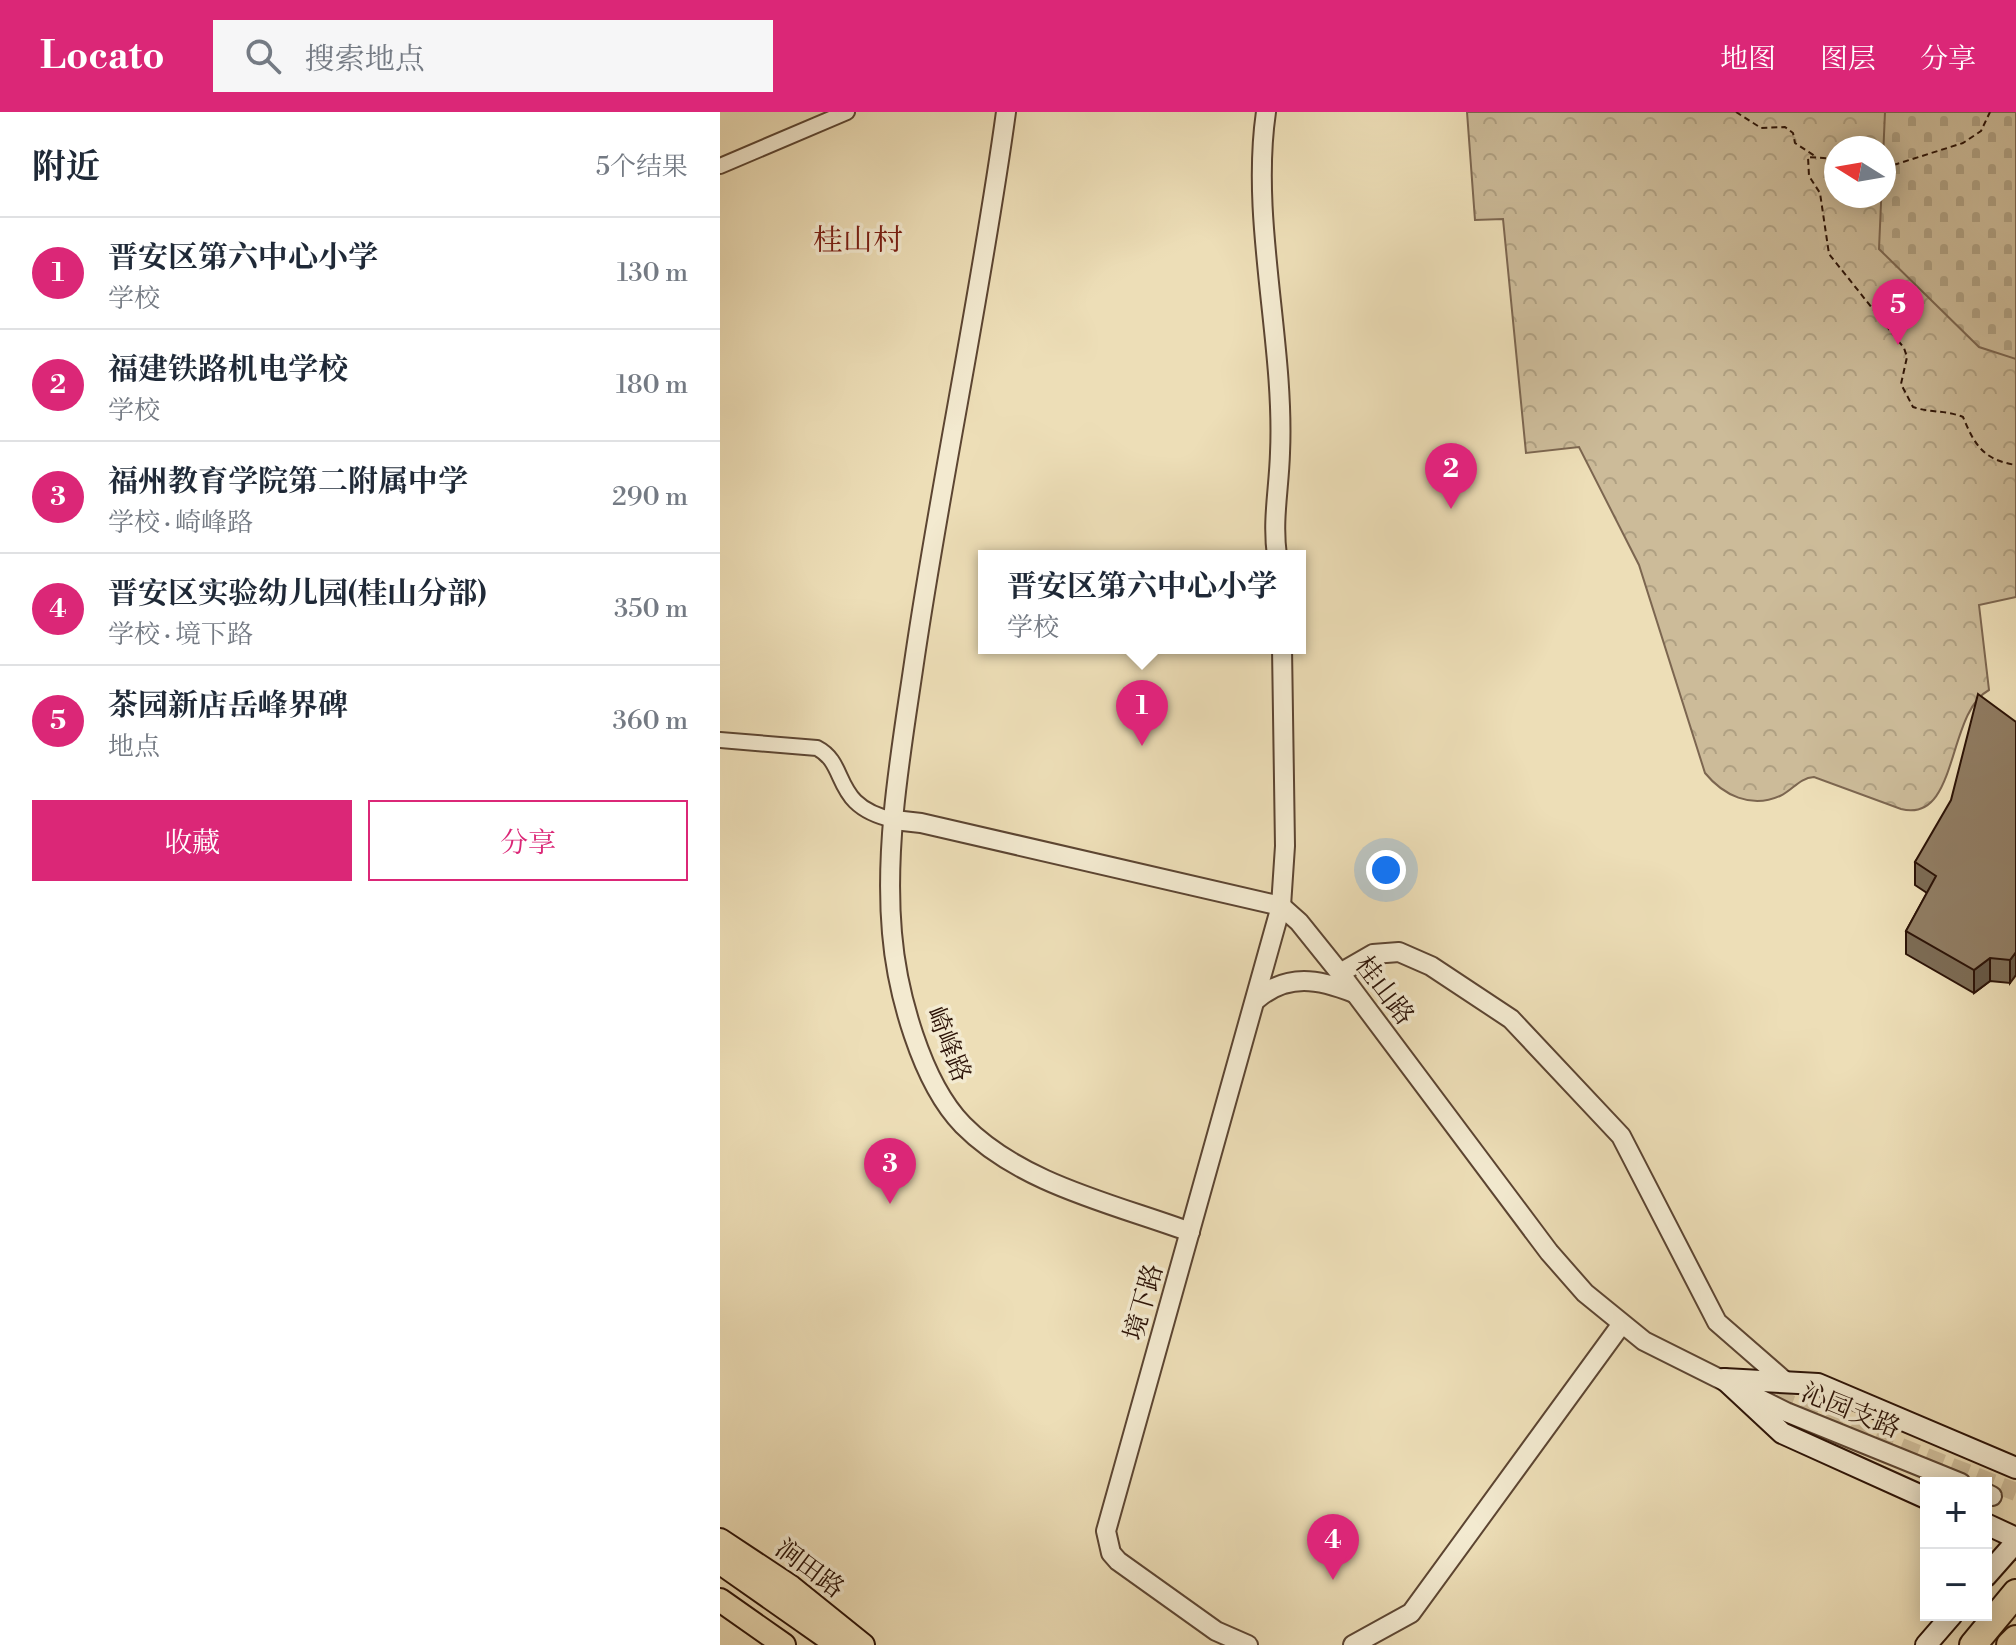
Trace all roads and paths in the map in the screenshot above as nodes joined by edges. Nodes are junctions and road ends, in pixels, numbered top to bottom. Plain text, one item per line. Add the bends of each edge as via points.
1 (847, 112) edge
2 (1006, 112) edge
3 (1266, 112) edge
4 (1736, 112) edge
5 (1990, 112) edge
6 (1816, 157) junction
7 (1824, 158) edge
8 (1896, 164) edge
9 (720, 166) edge
10 (2016, 465) edge
11 (1276, 550) edge
12 (1282, 654) edge
13 (720, 740) edge
14 (894, 820) junction
15 (1281, 906) junction
16 (1340, 973) junction
17 (1355, 994) junction
18 (1257, 999) junction
19 (1190, 1232) junction
20 (1621, 1325) junction
21 (1724, 1379) junction
22 (1787, 1383) junction
23 (2016, 1468) edge
24 (1946, 1477) edge
25 (1920, 1495) edge
26 (1992, 1527) edge
27 (720, 1540) edge
28 (2016, 1540) edge
29 (720, 1560) edge
30 (1992, 1569) edge
31 (720, 1581) edge
32 (2016, 1593) edge
33 (720, 1600) edge
34 (1947, 1621) edge
35 (2016, 1639) edge
36 (784, 1645) edge
37 (813, 1645) edge
38 (841, 1645) edge
39 (863, 1645) edge
40 (1248, 1645) edge
41 (1353, 1645) edge
42 (1926, 1645) edge
43 (1973, 1645) edge
44 (2010, 1645) edge

1 - 9 street
2 - 14 street, 崎峰路 via 939,498
3 - 11 street via 1263,175 1280,454 1273,508
4 - 6 path via 1761,128 1785,127 1795,143
5 - 8 path via 1981,131 1963,143
6 - 7 path
6 - 10 path via 1808,157 1809,176 1820,193 1829,254 1904,348 1901,384 1913,407 1963,417 1972,439 1992,461
12 - 15 street, 境下路
13 - 14 street via 817,748 859,807
14 - 15 street
14 - 19 street, 崎峰路 via 891,918 896,967 929,1073 945,1102 975,1135 1025,1169
15 - 16 street, 桂山路
15 - 18 street, 境下路
16 - 17 street, 桂山路
16 - 22 street via 1373,954 1399,952 1431,966 1511,1019 1621,1136 1717,1322
17 - 18 street via 1319,980 1298,980
17 - 20 street, 桂山路 via 1549,1252
18 - 19 street, 境下路
19 - 40 street, 境下路 via 1109,1510 1107,1542 1128,1568 1216,1631
20 - 21 street, 桂山路
20 - 41 street via 1411,1613
21 - 22 main road
21 - 24 street, 沁园支路 via 1786,1412
21 - 25 main road via 1782,1433
22 - 23 main road via 1818,1384
26 - 28 main road
27 - 39 main road, 涧田路 via 791,1587
28 - 30 main road
29 - 38 highway
31 - 37 highway
32 - 43 highway
33 - 36 main road
34 - 42 main road
35 - 44 highway

